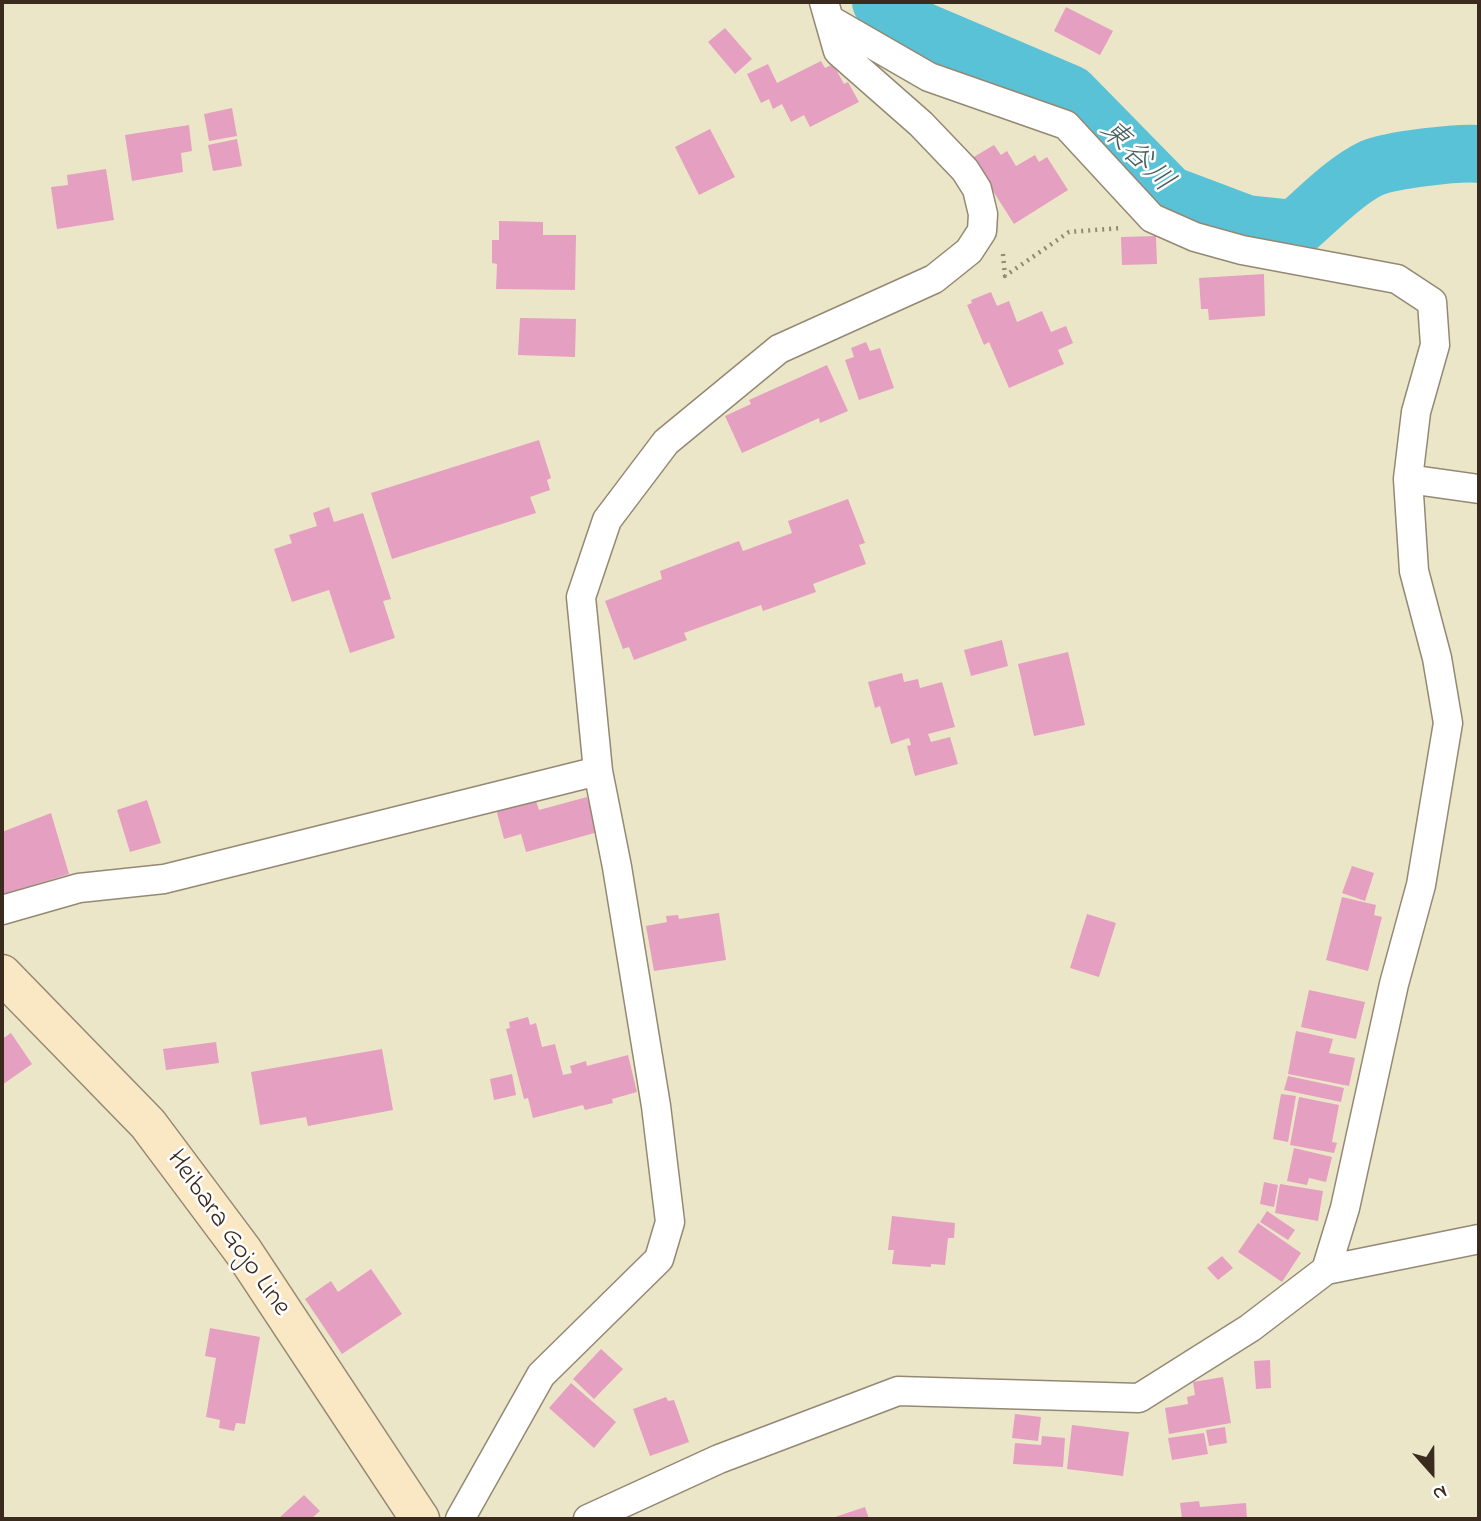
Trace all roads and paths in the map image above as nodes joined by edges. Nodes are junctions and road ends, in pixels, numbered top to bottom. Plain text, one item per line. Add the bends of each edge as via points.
1 (827, 11) edge
2 (984, 214) junction
3 (1152, 218) junction
4 (1408, 479) junction
5 (1479, 489) edge
6 (598, 771) junction
7 (2, 910) edge
8 (2, 974) edge
9 (1479, 1239) edge
10 (1326, 1270) junction
11 (420, 1519) edge
12 (460, 1519) edge
13 (588, 1519) edge

1 - 2 street via 838,51 965,170
1 - 3 street via 929,76 1066,125
2 - 3 path via 1000,234 1005,276 1069,232 1116,230
2 - 6 street via 982,230 969,251 934,279 779,349 666,442 607,520 581,597
3 - 4 street via 1242,250 1397,279 1432,302 1435,345 1416,412
4 - 5 street
4 - 10 street via 1414,571 1448,723 1421,885 1345,1208
6 - 7 street via 163,878 79,888
6 - 12 street via 656,1106 670,1222 659,1259 541,1375
8 - 11 main road, Heibara Gojo Line via 148,1124 243,1251
9 - 10 street
10 - 13 street via 1250,1328 1139,1398 898,1391 719,1459

